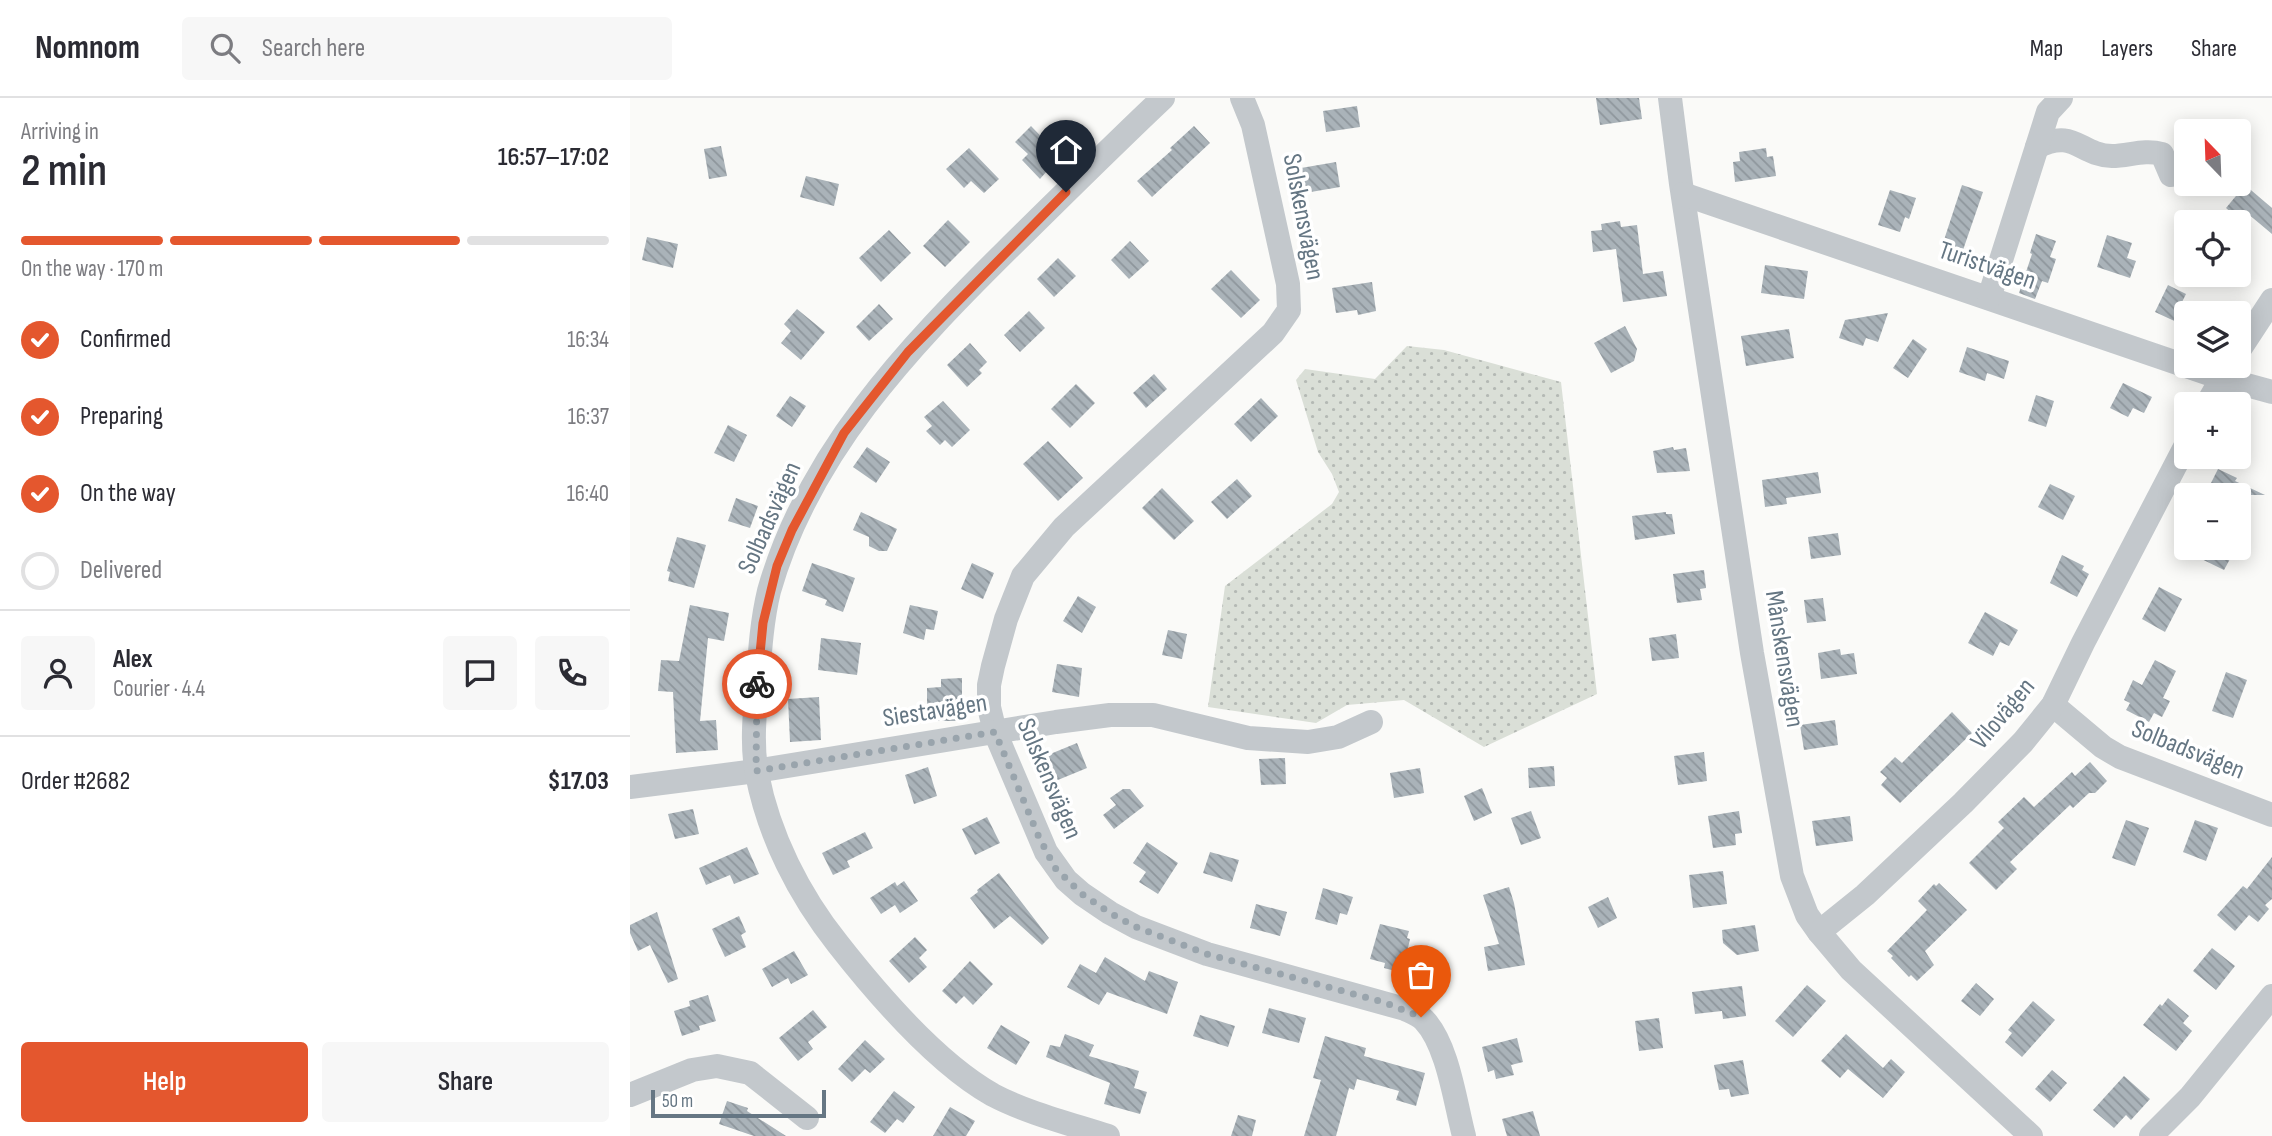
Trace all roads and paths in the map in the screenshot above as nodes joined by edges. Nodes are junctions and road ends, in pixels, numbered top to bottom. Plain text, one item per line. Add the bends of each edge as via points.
1 (1163, 98) edge
2 (1242, 98) edge
3 (1671, 98) edge
4 (2047, 103) edge
5 (2037, 147) junction
6 (2171, 175) dead end
7 (1683, 194) junction
8 (1989, 298) junction
9 (2272, 300) edge
10 (2251, 332) edge
11 (2174, 356) edge
12 (2239, 378) edge
13 (2272, 392) edge
14 (2174, 468) edge
15 (2053, 705) junction
16 (1371, 722) dead end
17 (995, 732) junction
18 (756, 771) junction
19 (630, 787) edge
20 (2272, 815) edge
21 (1819, 932) junction
22 (2272, 996) edge
23 (630, 1095) edge
24 (807, 1118) dead end
25 (1108, 1136) edge
26 (1464, 1136) edge
27 (2031, 1136) edge
28 (2151, 1136) edge

1 - 18 street, Solbadsvägen via 931,328 844,433 792,530 768,595 756,691
2 - 17 street, Solskensvägen via 1253,125 1288,284 1289,310 1273,333 1064,527 1023,576 991,676 989,707
3 - 7 street, Månskensvägen
4 - 5 street
5 - 6 street via 2059,139 2103,155 2151,151 2162,154
5 - 8 street
7 - 8 street, Turistvägen
7 - 21 street, Månskensvägen via 1785,848 1799,896
8 - 11 street, Turistvägen
9 - 10 street
12 - 13 street, Turistvägen
14 - 15 street, Vilovägen
15 - 20 street, Solbadsvägen via 2120,757
15 - 21 street, Vilovägen via 1963,803
16 - 17 street, Siestavägen via 1338,737 1308,742 1248,738 1132,713
17 - 18 street, Siestavägen
17 - 26 street, Solskensvägen via 1038,835 1066,880 1110,913 1163,938 1421,1017 1440,1048
18 - 19 street, Siestavägen
18 - 25 street, Solbadsvägen via 789,869 815,915 912,1028 994,1095
21 - 27 street, Månskensvägen via 1851,970
22 - 28 street via 2190,1097
23 - 24 street via 692,1070 717,1066 750,1073

